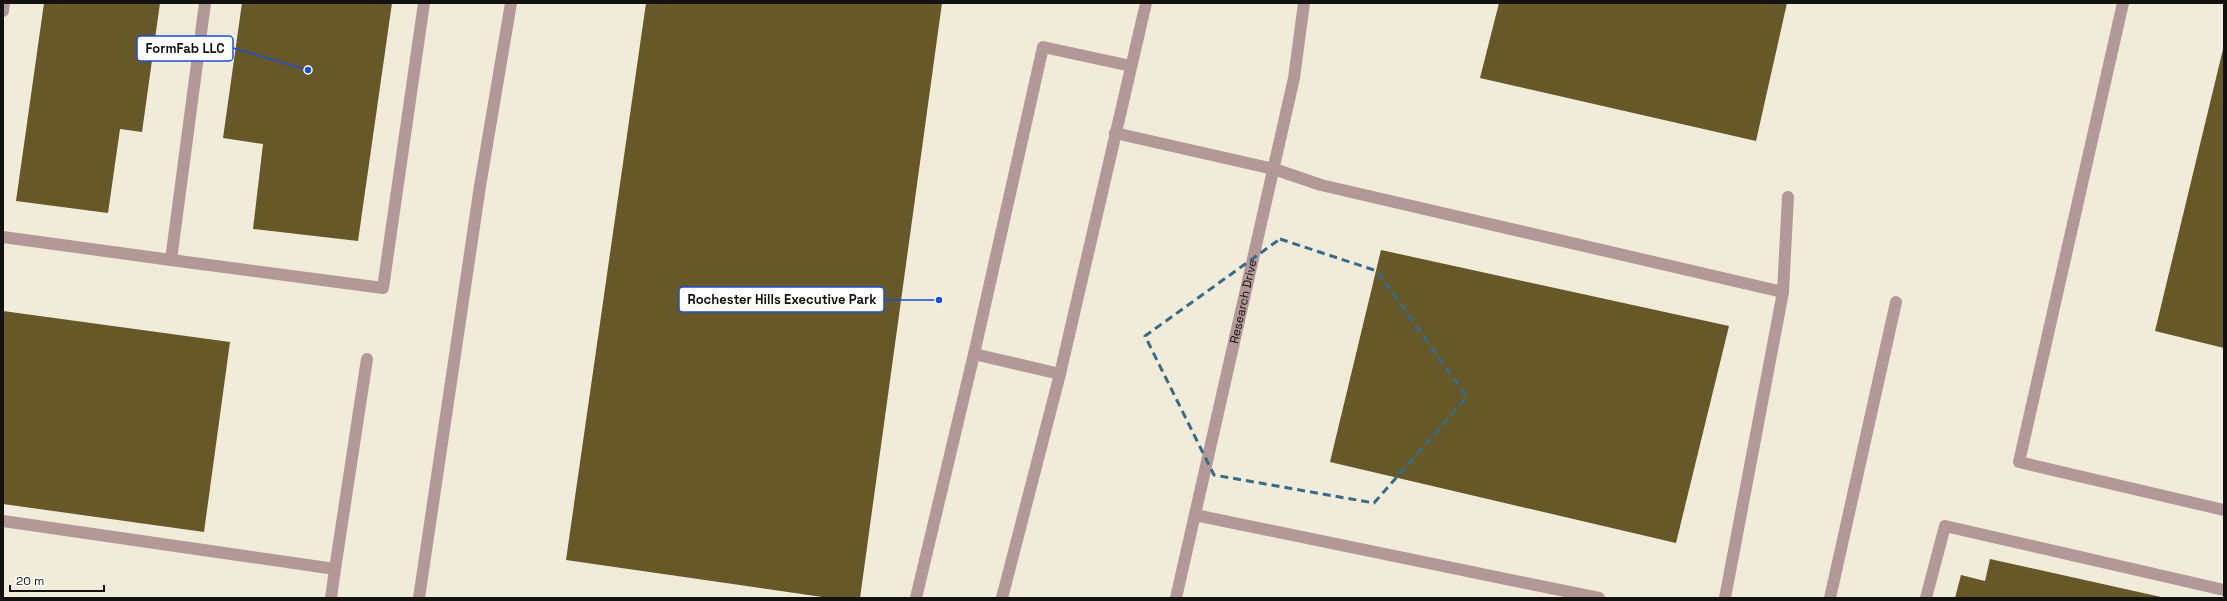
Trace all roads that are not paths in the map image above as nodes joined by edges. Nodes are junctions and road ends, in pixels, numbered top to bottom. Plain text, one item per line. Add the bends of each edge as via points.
1 (4, 3) edge
2 (205, 3) edge
3 (424, 3) edge
4 (511, 3) edge
5 (1146, 3) edge
6 (1304, 3) edge
7 (2123, 3) edge
8 (3, 11) edge
9 (1130, 66) junction
10 (1115, 133) junction
11 (1274, 169) junction
12 (1788, 197) dead end
13 (3, 237) edge
14 (171, 260) junction
15 (1783, 292) junction
16 (1896, 302) dead end
17 (974, 354) junction
18 (367, 359) dead end
19 (1060, 374) junction
20 (2224, 510) edge
21 (1195, 515) junction
22 (3, 521) edge
23 (335, 569) junction
24 (2224, 590) edge
25 (331, 598) edge
26 (419, 598) edge
27 (916, 598) edge
28 (1002, 598) edge
29 (1176, 598) edge
30 (1599, 598) edge
31 (1724, 598) edge
32 (1830, 598) edge
33 (1926, 598) edge

1 - 8 street
2 - 14 street
3 - 14 street via 383,288
4 - 26 street via 480,186
5 - 9 street
6 - 11 street, Research Drive via 1294,78
7 - 20 street via 2019,462
9 - 10 street
9 - 17 street via 1043,47
10 - 11 street
10 - 19 street
11 - 15 street via 1322,185
11 - 21 street, Research Drive
12 - 15 street
13 - 14 street
15 - 31 street
16 - 32 street
17 - 19 street
17 - 27 street
18 - 23 street
19 - 28 street
21 - 29 street, Research Drive
21 - 30 street
22 - 23 street
23 - 25 street
24 - 33 street via 1945,526

